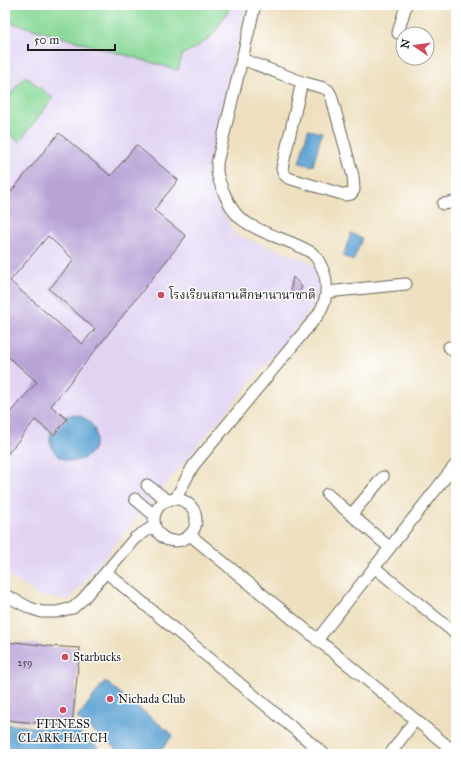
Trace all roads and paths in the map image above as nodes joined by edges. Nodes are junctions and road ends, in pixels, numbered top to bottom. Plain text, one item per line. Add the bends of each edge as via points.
1 (255, 5) edge
2 (406, 5) edge
3 (400, 26) edge
4 (242, 59) junction
5 (302, 82) junction
6 (456, 202) edge
7 (442, 204) dead end
8 (406, 284) dead end
9 (327, 292) junction
10 (456, 464) edge
11 (383, 477) dead end
12 (147, 485) dead end
13 (327, 494) dead end
14 (135, 499) dead end
15 (172, 499) junction
16 (351, 515) junction
17 (154, 521) junction
18 (190, 535) junction
19 (390, 548) junction
20 (374, 567) junction
21 (106, 572) junction
22 (5, 595) edge
23 (456, 634) edge
24 (317, 640) junction
25 (415, 720) junction
26 (324, 754) edge
27 (390, 754) edge
28 (456, 754) edge

1 - 4 street
2 - 3 street
4 - 5 street
4 - 9 street via 217,163 221,185 238,217 312,253 326,277
5 - 5 street via 324,88 331,95 353,176 354,190 350,194 345,195 288,178 284,174 282,168
6 - 7 street
8 - 9 street
9 - 15 street via 318,315 193,466
10 - 19 street
11 - 16 street
12 - 15 street
13 - 16 street
14 - 17 street
15 - 17 street via 159,505
15 - 18 street via 187,502 193,508 196,519
16 - 19 street
17 - 18 street via 160,535 169,541 183,540
17 - 21 street via 135,538
18 - 24 street
19 - 20 street
20 - 23 street
20 - 24 street
21 - 22 street via 74,608 42,612
21 - 26 street
24 - 25 street
25 - 27 street
25 - 28 street

